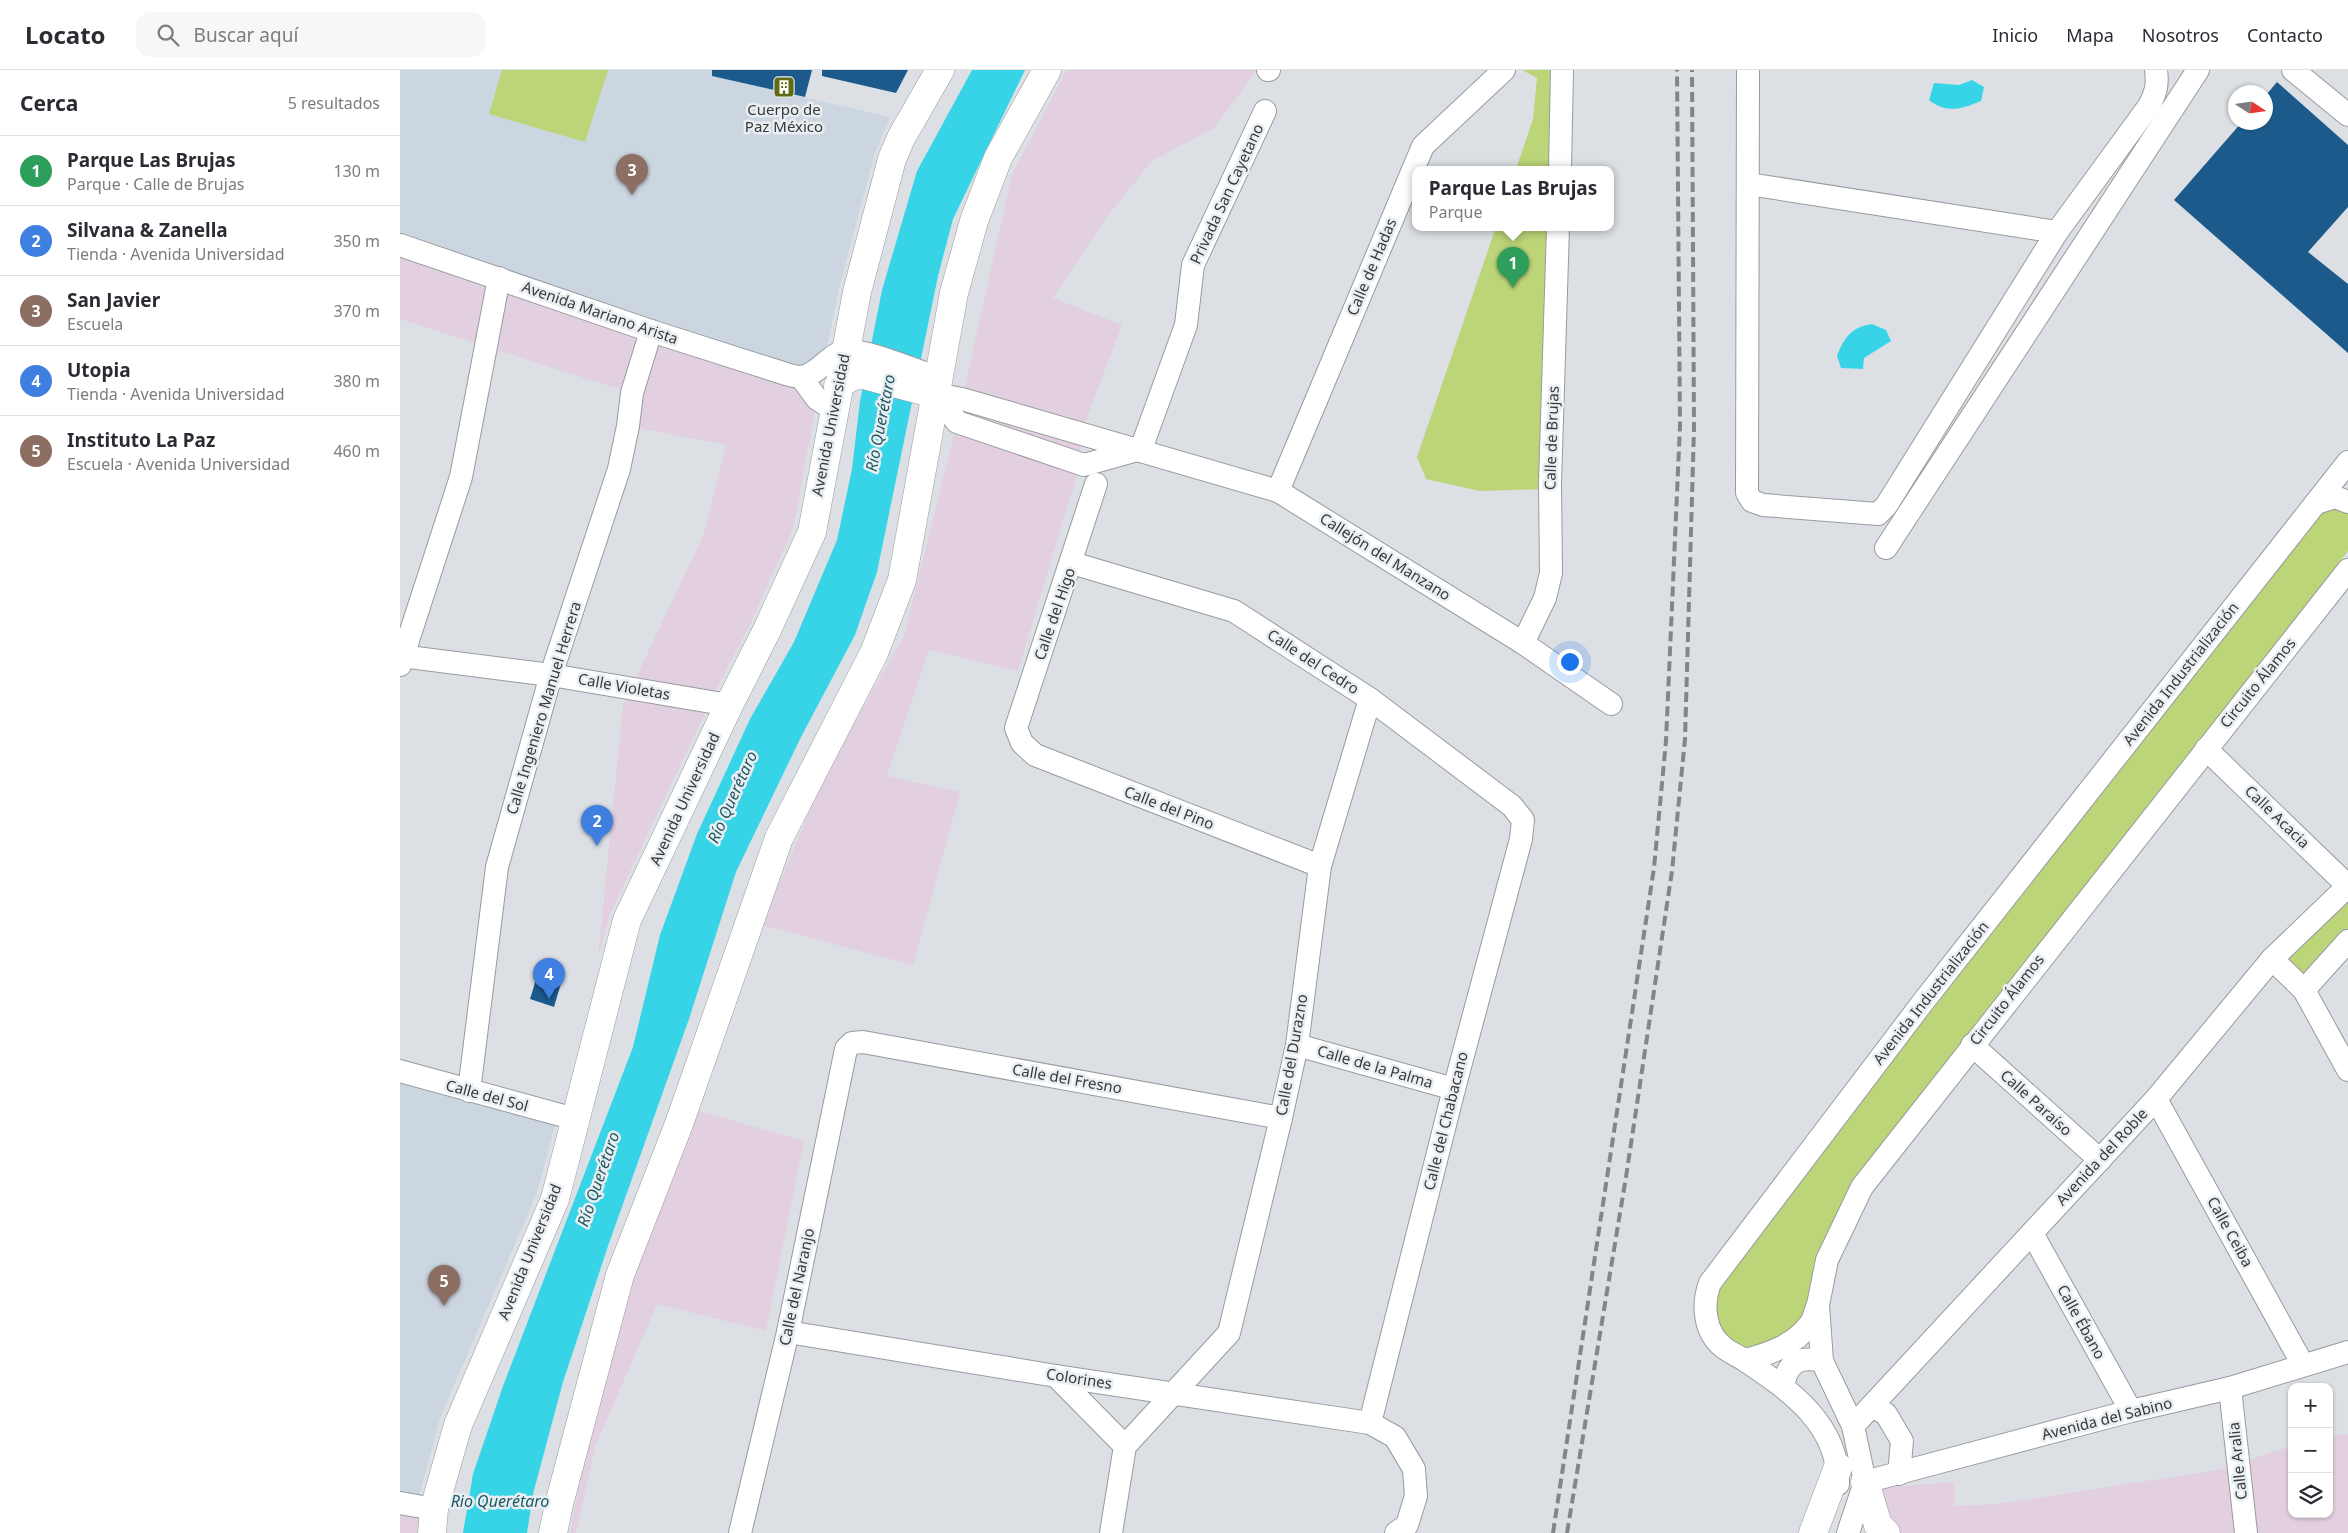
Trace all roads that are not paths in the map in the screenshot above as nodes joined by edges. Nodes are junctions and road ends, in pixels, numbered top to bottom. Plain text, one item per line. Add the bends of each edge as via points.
1 (940, 70) edge
2 (1047, 70) edge
3 (1504, 70) edge
4 (1562, 70) edge
5 (1748, 70) edge
6 (2156, 70) edge
7 (2198, 70) edge
8 (2293, 70) edge
9 (1265, 111) dead end
10 (2348, 115) edge
11 (1415, 166) edge
12 (1560, 166) edge
13 (1412, 172) edge
14 (1750, 184) junction
15 (1558, 231) edge
16 (2057, 232) junction
17 (400, 245) edge
18 (499, 278) junction
19 (651, 331) junction
20 (858, 360) junction
21 (801, 377) junction
22 (927, 377) junction
23 (836, 398) junction
24 (1141, 449) junction
25 (2348, 462) edge
26 (1096, 484) dead end
27 (1278, 491) junction
28 (2348, 502) edge
29 (2316, 503) junction
30 (1886, 548) dead end
31 (1072, 563) junction
32 (2348, 570) edge
33 (1523, 643) junction
34 (401, 659) edge
35 (551, 675) junction
36 (1370, 699) junction
37 (1611, 704) dead end
38 (729, 705) junction
39 (1022, 743) joint
40 (2206, 749) junction
41 (1522, 820) joint
42 (1320, 866) junction
43 (2348, 886) edge
44 (2348, 941) edge
45 (2272, 959) junction
46 (2304, 990) junction
47 (852, 1043) joint
48 (1297, 1044) junction
49 (1972, 1045) junction
50 (2348, 1070) edge
51 (400, 1071) edge
52 (1454, 1089) junction
53 (469, 1091) junction
54 (2156, 1099) junction
55 (1281, 1118) junction
56 (575, 1119) junction
57 (2100, 1160) junction
58 (2032, 1233) junction
59 (1818, 1305) junction
60 (788, 1332) junction
61 (2348, 1352) edge
62 (1744, 1360) junction
63 (1822, 1361) junction
64 (2303, 1365) junction
65 (1056, 1376) junction
66 (1783, 1386) junction
67 (2230, 1388) junction
68 (1175, 1393) junction
69 (1872, 1406) junction
70 (2131, 1411) junction
71 (1370, 1423) junction
72 (1853, 1426) junction
73 (1125, 1446) junction
74 (1838, 1467) junction
75 (1899, 1474) junction
76 (1865, 1482) junction
77 (400, 1503) edge
78 (434, 1521) edge
79 (554, 1533) edge
80 (740, 1533) edge
81 (1111, 1533) edge
82 (1396, 1533) edge
83 (1814, 1533) edge
84 (1827, 1533) edge
85 (1848, 1533) edge
86 (1886, 1533) edge
87 (2246, 1533) edge

1 - 20 main road, Avenida Universidad via 892,159 857,292
2 - 22 main road via 998,158 974,221
3 - 11 street, Calle de Hadas via 1423,146
4 - 12 street
5 - 14 street
6 - 16 street via 2158,81 2149,106
7 - 30 street
8 - 10 street
9 - 24 street, Privada San Cayetano via 1193,265 1186,325
13 - 27 street, Calle de Hadas
14 - 16 street
14 - 16 street via 1747,493 1752,500 1763,505 1878,514
15 - 33 street, Calle de Brujas via 1550,482 1551,573 1546,598
17 - 18 street, Avenida Mariano Arista
18 - 19 street, Avenida Mariano Arista
18 - 34 street via 461,477
19 - 21 street, Avenida Mariano Arista
19 - 35 street, Calle Ingeniero Manuel Herrera via 632,393 618,469
20 - 21 street via 832,357 823,367
20 - 22 main road
20 - 23 main road, Avenida Universidad
21 - 23 street via 817,399
22 - 24 street, Callejón del Manzano via 962,398
22 - 24 street via 957,422 1084,465
22 - 79 main road via 930,432 902,580 874,653 779,838 679,1124 620,1275 558,1504
23 - 38 main road, Avenida Universidad via 812,532 768,630
24 - 27 street, Callejón del Manzano
25 - 29 street, Avenida Industrialización
26 - 31 street, Calle del Higo
27 - 33 street, Callejón del Manzano
28 - 29 street via 2335,497
29 - 62 street, Avenida Industrialización via 1923,1002 1710,1283 1705,1295 1708,1323 1722,1347
31 - 36 street, Calle del Cedro via 1234,612
31 - 39 street, Calle del Higo via 1016,728
32 - 40 street, Circuito Álamos
33 - 37 street, Callejón del Manzano
34 - 35 street, Calle Violetas
35 - 38 street, Calle Violetas
35 - 53 street, Calle Ingeniero Manuel Herrera via 497,867
36 - 41 street, Calle del Cedro via 1512,806
36 - 42 street, Calle del Durazno
38 - 56 main road, Avenida Universidad via 627,920
39 - 42 street, Calle del Pino via 1035,756
40 - 43 street, Calle Acacia
40 - 49 street, Circuito Álamos
41 - 52 street, Calle del Chabacano via 1521,839
42 - 48 street, Calle del Durazno
43 - 45 street, Avenida del Roble
44 - 46 street
45 - 46 street
45 - 54 street, Avenida del Roble
46 - 50 street
47 - 55 street, Calle del Fresno via 863,1042
47 - 60 street, Calle del Naranjo via 846,1049
48 - 52 street, Calle de la Palma
48 - 55 street, Calle del Durazno
49 - 57 street, Calle Paraíso
49 - 59 street, Circuito Álamos via 1862,1187 1827,1260
51 - 53 street, Calle del Sol
52 - 71 street, Calle del Chabacano
53 - 56 street, Calle del Sol
54 - 57 street, Avenida del Roble
54 - 64 street, Calle Ceiba
55 - 68 street, Calle del Durazno via 1229,1333
56 - 78 main road, Avenida Universidad via 555,1199 458,1424
57 - 58 street, Avenida del Roble
58 - 69 street, Avenida del Roble
58 - 70 street, Calle Ébano
59 - 62 street via 1811,1323 1797,1336 1768,1354
59 - 63 street, Circuito Álamos
60 - 65 street, Colorines
60 - 80 street, Calle del Naranjo
61 - 64 street, Avenida del Sabino
62 - 66 street, Avenida Industrialización
63 - 66 street via 1806,1358 1795,1363 1786,1372
63 - 72 street, Circuito Álamos
64 - 67 street, Avenida del Sabino
65 - 68 street, Colorines
65 - 73 street
66 - 74 street, Avenida Industrialización via 1824,1427
67 - 70 street, Avenida del Sabino
67 - 87 street, Calle Aralia
68 - 71 street, Colorines
68 - 73 street, Calle del Durazno
69 - 72 street, Avenida del Roble
69 - 75 street via 1886,1414 1902,1441
70 - 75 street, Avenida del Sabino
71 - 82 street via 1395,1437 1414,1469 1416,1496 1407,1525
72 - 76 street, Circuito Álamos
73 - 81 street
74 - 83 main road
74 - 84 street, Avenida Industrialización via 1838,1504
75 - 76 street, Avenida del Sabino
76 - 85 street
76 - 86 main road via 1878,1525
77 - 78 street

